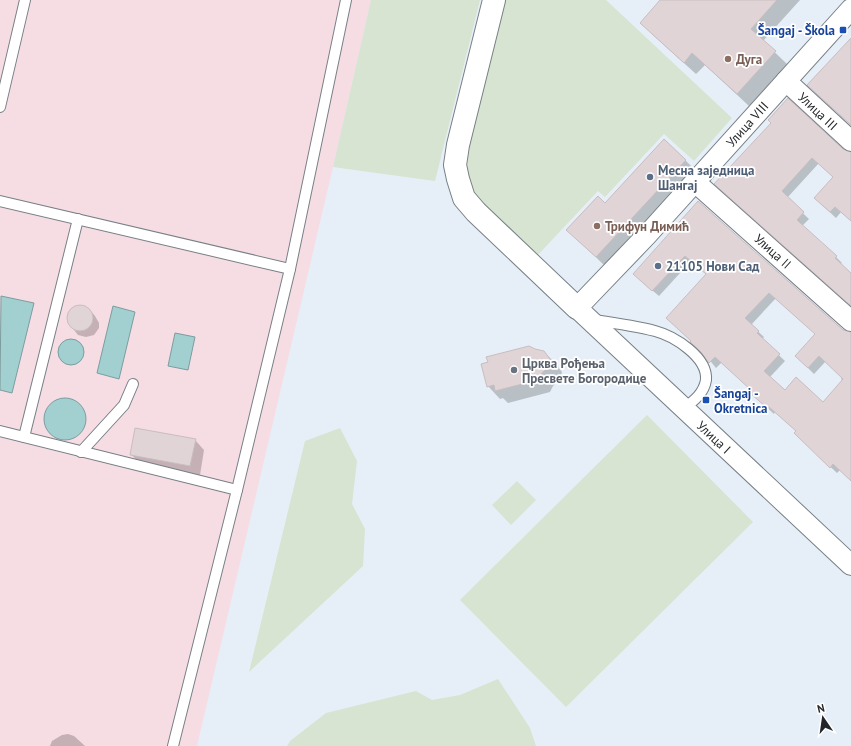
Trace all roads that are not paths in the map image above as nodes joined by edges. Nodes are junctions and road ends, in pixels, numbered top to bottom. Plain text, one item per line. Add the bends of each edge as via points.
1 (25, 0) edge
2 (346, 0) edge
3 (494, 0) edge
4 (851, 8) edge
5 (786, 81) junction
6 (0, 107) edge
7 (851, 141) edge
8 (695, 182) junction
9 (0, 201) edge
10 (78, 219) junction
11 (290, 269) junction
12 (583, 314) junction
13 (851, 321) edge
14 (133, 384) dead end
15 (684, 408) junction
16 (0, 431) edge
17 (24, 437) junction
18 (81, 452) junction
19 (237, 490) junction
20 (851, 565) edge
21 (173, 746) edge

1 - 6 lane
2 - 11 lane
3 - 12 street via 458,145 455,165 458,179 464,198 476,212
4 - 5 street, Улица VIII
5 - 7 street, Улица III
5 - 8 street, Улица VIII
8 - 12 street, Улица VIII
8 - 13 street, Улица II
9 - 10 lane
10 - 11 lane
10 - 17 lane
11 - 19 lane
12 - 15 street, Улица I
12 - 15 lane via 656,331 675,338 695,355 704,367 706,379 698,398
14 - 18 lane via 124,405
15 - 20 street, Улица I
16 - 17 lane
17 - 18 lane
18 - 19 lane
19 - 21 lane

